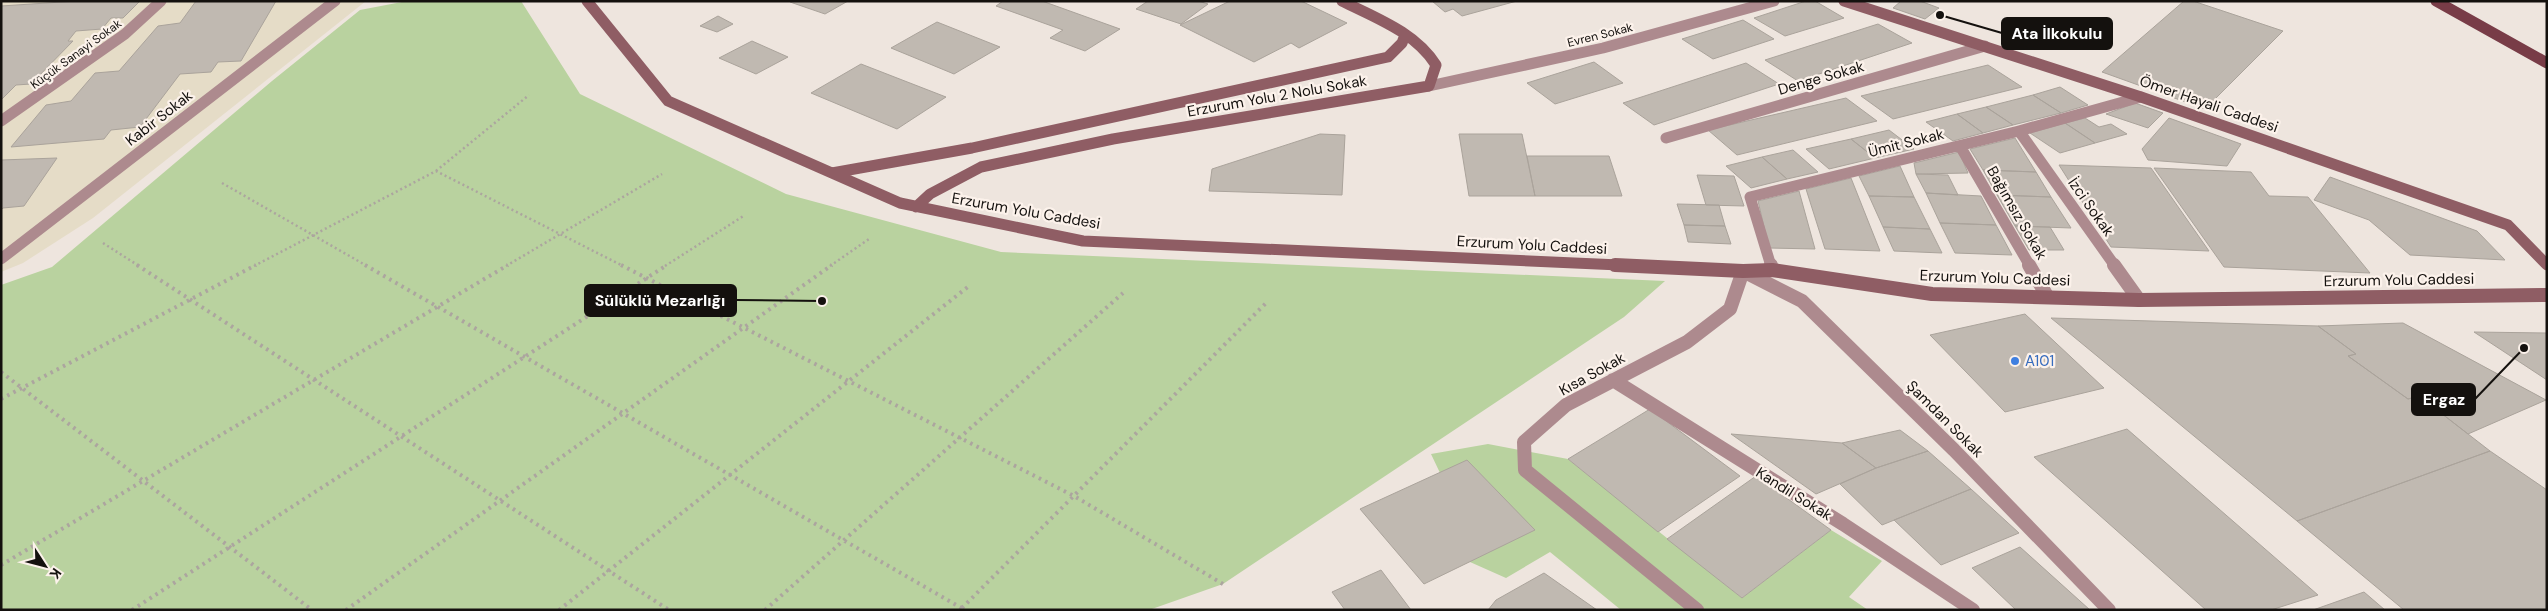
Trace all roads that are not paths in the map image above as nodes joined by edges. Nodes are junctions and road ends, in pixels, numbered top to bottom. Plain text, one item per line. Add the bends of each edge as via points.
1 (161, 1) edge
2 (335, 1) edge
3 (588, 1) edge
4 (1342, 1) edge
5 (1774, 1) edge
6 (1844, 1) edge
7 (2436, 1) edge
8 (1405, 35) junction
9 (1985, 46) junction
10 (2547, 63) edge
11 (1429, 86) junction
12 (2141, 96) junction
13 (1124, 114) junction
14 (1, 121) edge
15 (2019, 131) junction
16 (1129, 136) junction
17 (1666, 138) dead end
18 (1960, 146) junction
19 (832, 174) junction
20 (916, 207) junction
21 (1, 259) edge
22 (2547, 265) edge
23 (1772, 270) junction
24 (1742, 271) junction
25 (2547, 295) edge
26 (2048, 296) junction
27 (2139, 300) junction
28 (1613, 380) junction
29 (1698, 610) edge
30 (1973, 610) edge
31 (2109, 610) edge

1 - 14 street, Küçük Sanayi Sokak via 125,34
2 - 21 street, Kabir Sokak
3 - 19 street, Erzurum Yolu Caddesi via 668,101
4 - 8 street
5 - 11 street, Evren Sokak via 1492,74
6 - 9 street, Ömer Hayali Caddesi
7 - 10 main road
8 - 11 street via 1430,54 1436,66
8 - 13 street, Erzurum Yolu 2 Nolu Sokak via 1402,43 1388,57
9 - 12 street, Ömer Hayali Caddesi
9 - 17 street, Denge Sokak
11 - 16 street, Erzurum Yolu 2 Nolu Sokak
12 - 15 street, Ümit Sokak
12 - 22 street, Ömer Hayali Caddesi via 2508,225
13 - 16 street
13 - 19 street, Erzurum Yolu 2 Nolu Sokak via 937,156
15 - 18 street, Ümit Sokak
15 - 27 street, İzci Sokak
16 - 20 street, Erzurum Yolu 2 Nolu Sokak via 981,167 930,194
18 - 23 street, Ümit Sokak via 1750,197
18 - 26 street, Bağımsız Sokak
19 - 20 street, Erzurum Yolu Caddesi
20 - 24 street, Erzurum Yolu Caddesi via 1083,241
23 - 24 street, Erzurum Yolu Caddesi
23 - 26 street, Erzurum Yolu Caddesi via 1932,294
24 - 28 street, Kısa Sokak via 1730,309 1686,342
24 - 31 street, Şamdan Sokak via 1802,301 1954,450
25 - 27 street, Erzurum Yolu Caddesi
26 - 27 street, Erzurum Yolu Caddesi
28 - 29 street, Kısa Sokak via 1566,405 1524,442 1526,470
28 - 30 street, Kandil Sokak

